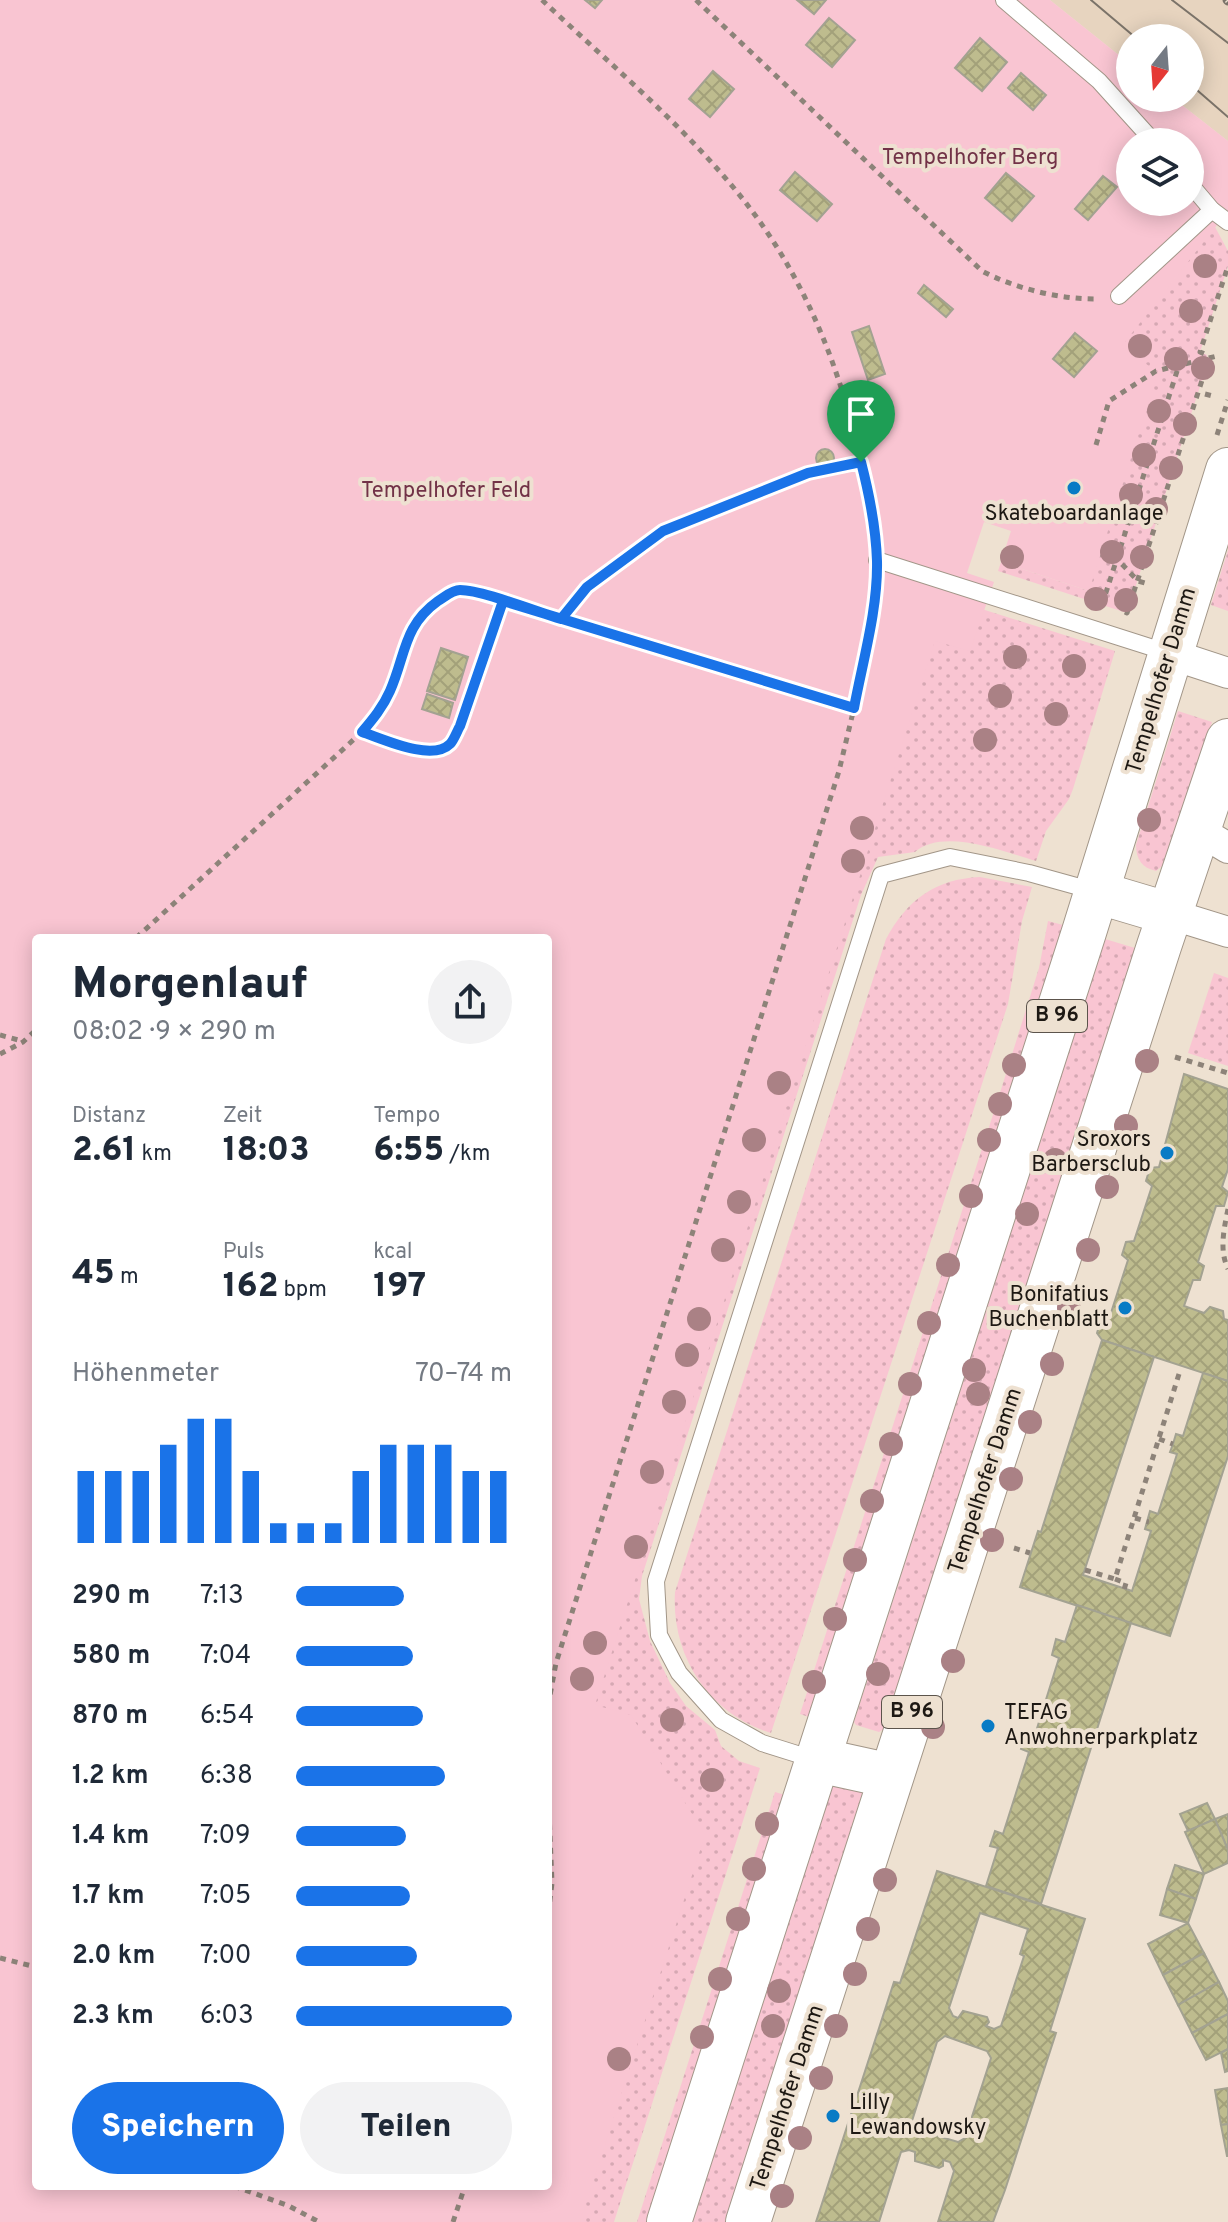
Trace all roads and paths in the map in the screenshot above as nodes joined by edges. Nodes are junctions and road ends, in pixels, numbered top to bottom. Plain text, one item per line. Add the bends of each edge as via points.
1 (542, 0) edge
2 (696, 0) edge
3 (1004, 0) edge
4 (1141, 128) edge
5 (1204, 201) edge
6 (1212, 210) junction
7 (1228, 222) edge
8 (1228, 266) edge
9 (1119, 296) joint
10 (1217, 356) dead end
11 (1207, 359) junction
12 (1179, 365) junction
13 (1205, 394) dead end
14 (1213, 396) dead end
15 (1228, 400) edge
16 (1096, 445) dead end
17 (1221, 458) edge
18 (861, 462) junction
19 (1101, 554) dead end
20 (1117, 559) junction
21 (877, 560) junction
22 (1141, 582) junction
23 (1087, 600) dead end
24 (503, 601) junction
25 (1102, 605) junction
26 (1134, 615) dead end
27 (561, 619) junction
28 (1097, 622) junction
29 (1170, 654) junction
30 (1228, 673) edge
31 (854, 708) junction
32 (362, 732) junction
33 (1228, 741) edge
34 (1213, 839) edge
35 (1096, 892) junction
36 (1170, 914) junction
37 (1228, 932) edge
38 (140, 934) edge
39 (32, 1034) edge
40 (0, 1035) edge
41 (23, 1042) junction
42 (0, 1054) edge
43 (1175, 1057) dead end
44 (1228, 1073) edge
45 (1228, 1209) edge
46 (1228, 1269) edge
47 (1179, 1374) dead end
48 (1158, 1439) junction
49 (1173, 1444) dead end
50 (1134, 1517) junction
51 (1149, 1522) dead end
52 (1014, 1548) dead end
53 (1030, 1553) dead end
54 (1085, 1570) dead end
55 (1115, 1579) junction
56 (1124, 1590) dead end
57 (552, 1684) edge
58 (818, 1760) junction
59 (891, 1776) junction
60 (0, 1958) edge
61 (32, 1966) edge
62 (245, 2190) edge
63 (464, 2190) edge
64 (319, 2222) edge
65 (453, 2222) edge
66 (669, 2222) edge
67 (748, 2222) edge

1 - 18 path via 673,125 752,211 809,304 834,367
2 - 9 path via 982,271 1019,286 1081,299
3 - 4 lane via 1099,81
5 - 6 lane
6 - 7 lane
6 - 9 lane
8 - 11 path via 1200,352
10 - 11 path
11 - 12 path
11 - 22 path
12 - 16 path via 1156,371 1109,401
12 - 20 path
13 - 14 path
15 - 17 path
17 - 29 main road, Tempelhofer Damm / B 96
18 - 21 path
18 - 27 path via 808,473 663,531 587,587
19 - 20 path
20 - 22 path
20 - 25 path
21 - 28 lane
21 - 31 path
22 - 25 path via 1127,613
23 - 25 path
24 - 27 path
24 - 32 path via 458,590 425,610 409,632 384,704
24 - 32 path via 450,744 436,752
25 - 28 path
26 - 28 path via 1129,625
27 - 31 path
28 - 29 lane
29 - 30 street
29 - 35 main road, Tempelhofer Damm / B 96
31 - 57 path
32 - 38 path
33 - 34 main road, Tempelhofer Damm / B 96
34 - 36 main road, Tempelhofer Damm / B 96
35 - 36 street
35 - 58 main road, Tempelhofer Damm / B 96
35 - 58 lane via 950,857 881,875 876,888 656,1581 659,1635 679,1673 721,1720 762,1743
36 - 37 street
36 - 59 main road, Tempelhofer Damm / B 96
39 - 41 path
40 - 41 path
41 - 42 path
43 - 44 path
45 - 46 path via 1223,1259
47 - 48 path
48 - 49 path
48 - 50 path
50 - 51 path
50 - 55 path
52 - 53 path
54 - 55 path
55 - 56 path via 1126,1583
58 - 59 main road
58 - 66 main road, Tempelhofer Damm / B 96
59 - 67 main road, Tempelhofer Damm / B 96
60 - 61 path
62 - 64 path
63 - 65 path

